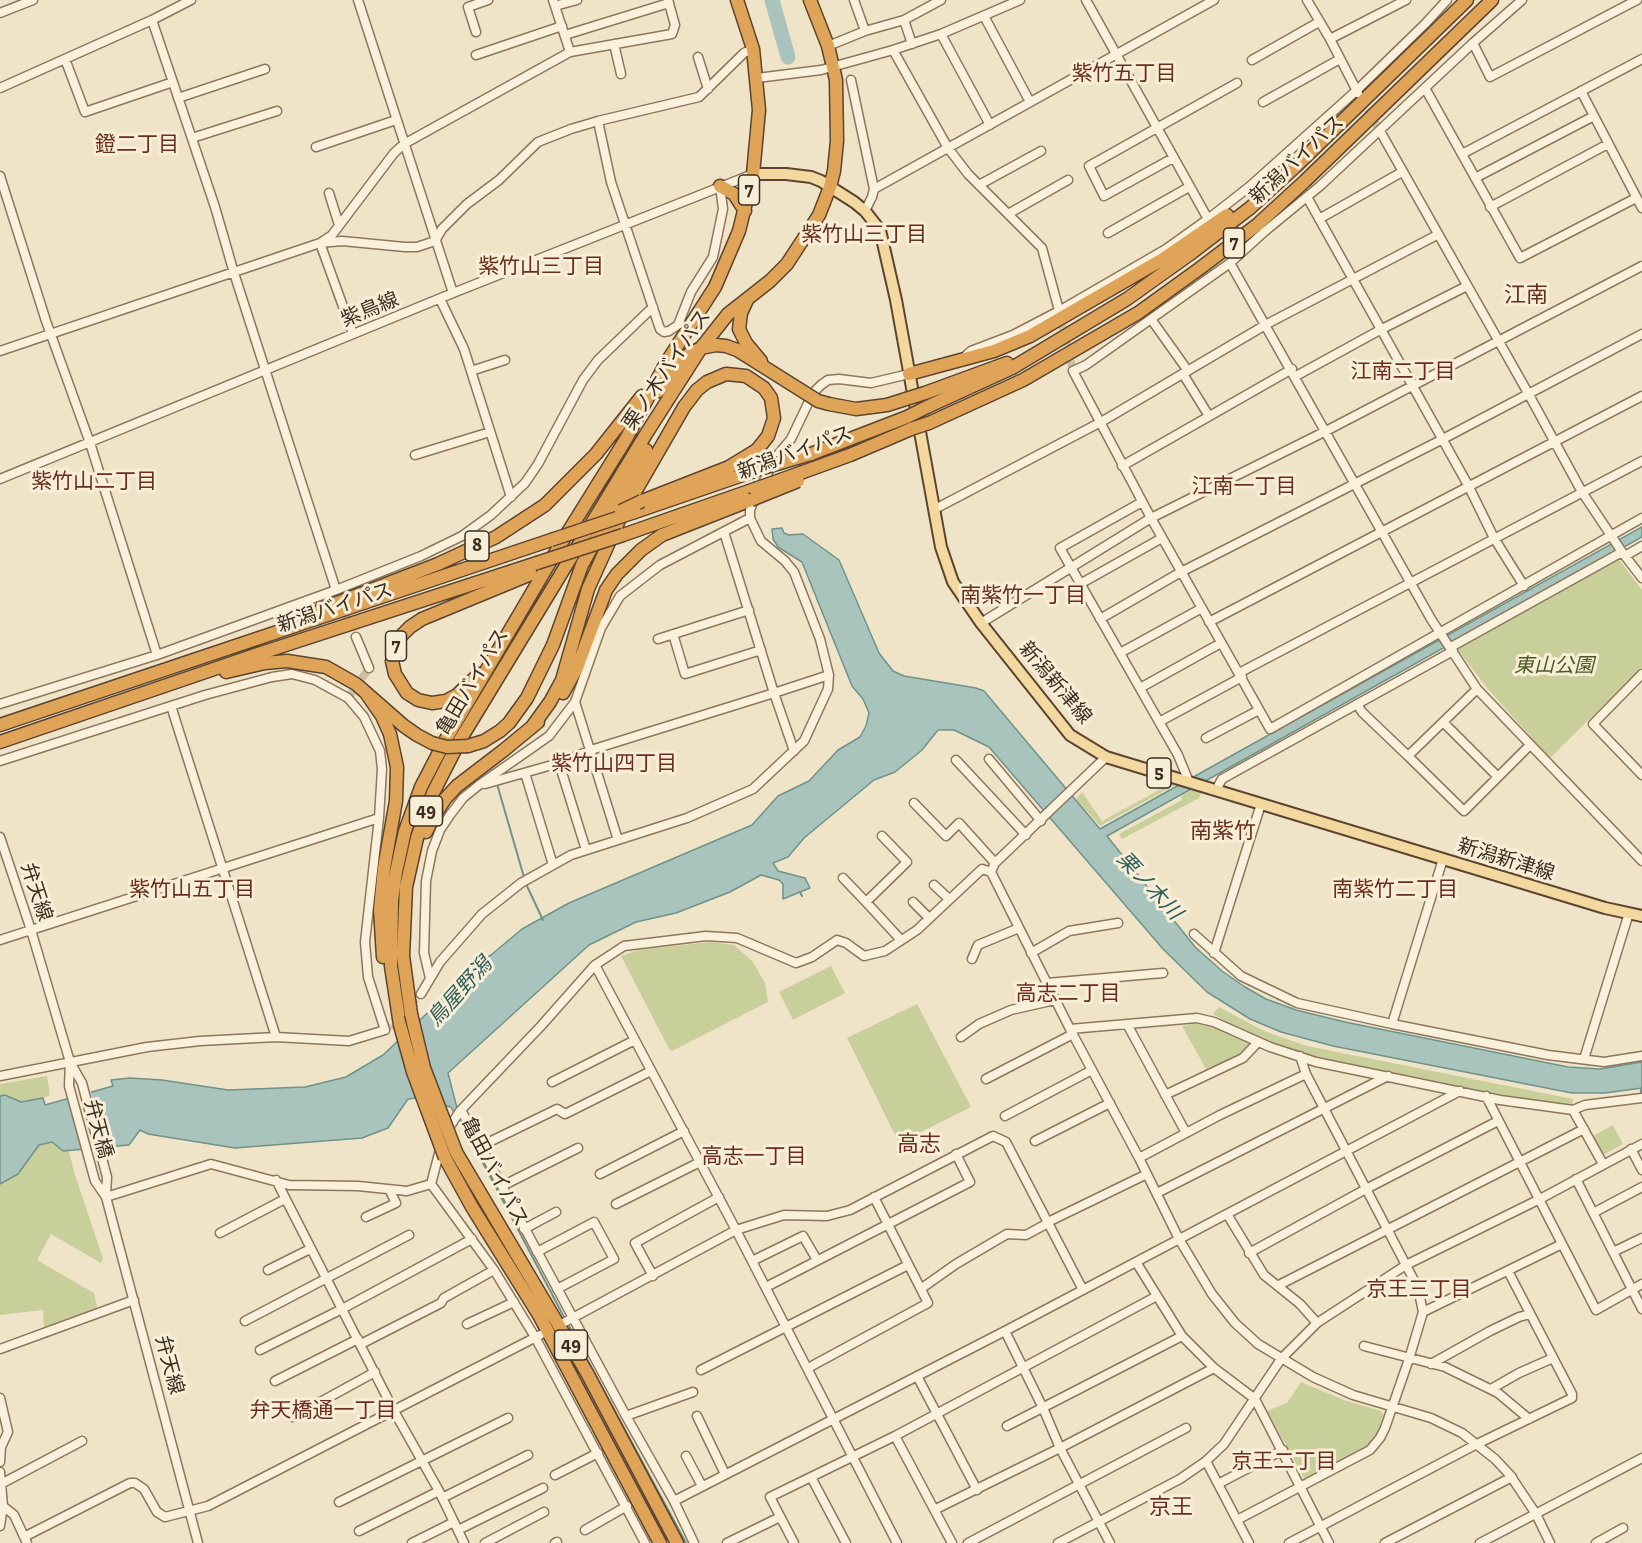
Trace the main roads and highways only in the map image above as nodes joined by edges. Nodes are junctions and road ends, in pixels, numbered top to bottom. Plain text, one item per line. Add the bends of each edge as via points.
1 (737, 0) edge
2 (810, 0) edge
3 (1467, 0) edge
4 (1492, 0) edge
5 (1295, 167) junction
6 (753, 174) junction
7 (720, 186) road end
8 (830, 187) junction
9 (745, 211) junction
10 (748, 299) junction
11 (701, 348) junction
12 (1040, 351) junction
13 (666, 363) junction
14 (773, 373) junction
15 (909, 374) junction
16 (676, 390) junction
17 (909, 423) junction
18 (626, 439) junction
19 (753, 494) junction
20 (592, 526) joint
21 (580, 539) junction
22 (556, 542) junction
23 (534, 568) junction
24 (232, 647) junction
25 (494, 659) junction
26 (175, 682) junction
27 (366, 693) junction
28 (0, 725) edge
29 (532, 727) junction
30 (0, 742) edge
31 (413, 854) junction
32 (1642, 916) edge
33 (398, 1019) junction
34 (451, 1155) junction
35 (660, 1543) edge
36 (677, 1543) edge

1 - 6 highway, 栗ノ木バイパス / 7 via 753,49 757,78 759,110
2 - 8 highway, 栗ノ木バイパス via 828,46 837,102 837,141
3 - 5 highway, 新潟バイパス / 7
4 - 17 highway, 新潟バイパス / 7, bridge via 1257,225 1138,313 1023,380 929,423
5 - 12 highway, 新潟バイパス / 7 via 1190,254 1127,299
5 - 15 highway, 7 via 1163,259 1030,336 957,363
6 - 8 main road, 新潟新津線 / 5 via 811,177
6 - 9 highway, 栗ノ木バイパス / 7
7 - 9 highway via 734,194
8 - 10 highway, 栗ノ木バイパス via 819,215 787,264
8 - 15 main road, 新潟新津線 / 5 via 865,211 880,230
9 - 13 highway, 栗ノ木バイパス / 7 via 715,287
10 - 11 highway, 栗ノ木バイパス via 728,314
10 - 14 highway, 7 via 739,321 741,336
11 - 14 highway via 726,346
11 - 16 highway, 栗ノ木バイパス
11 - 18 highway via 677,364
12 - 14 highway, 7, bridge via 887,405 856,409 818,401
12 - 17 highway, 新潟バイパス / 7, bridge via 927,407
13 - 18 highway, 栗ノ木バイパス / 7
13 - 24 highway, 8 via 596,454 545,505 496,537 438,564 263,631
15 - 32 main road, 新潟新津線 / 5 via 941,547 953,582 1070,735 1106,757
16 - 21 highway, 栗ノ木バイパス
16 - 27 highway, 8, bridge via 582,565 553,645 527,699 500,731 468,746 432,743
17 - 19 highway, 新潟バイパス / 7, bridge via 850,455
17 - 20 highway, 新潟バイパス / 7, bridge
18 - 22 highway, 栗ノ木バイパス / 7
19 - 21 highway, 新潟バイパス / 7, bridge via 623,535
19 - 29 highway via 662,535 641,550 606,590 577,668 552,708
20 - 21 highway, 新潟バイパス / 8, bridge
21 - 22 highway, 新潟バイパス / 8, bridge
21 - 23 highway, 7, bridge
21 - 29 highway, bridge via 642,501 729,467 757,450 768,436 774,418 771,398 764,388 746,376 726,374 707,382 684,407 610,539 588,589 562,680
21 - 31 highway, 亀田バイパス / 49 via 460,740 433,793
22 - 24 highway, 新潟バイパス / 8
22 - 25 highway, 亀田バイパス / 7
23 - 25 highway, 7 via 422,618 400,638 392,661 394,674 407,693 432,703 457,695
23 - 26 highway, 新潟バイパス / 8
24 - 28 highway, 新潟バイパス / 8
25 - 33 highway, 亀田バイパス / 49 via 421,786 405,831 390,929
26 - 27 highway, 8 via 287,661 326,667
26 - 30 highway, 新潟バイパス / 8
27 - 33 highway via 390,734 398,767 380,909 384,969
29 - 31 highway via 457,786 445,799
31 - 34 highway, 亀田バイパス / 49, bridge via 406,887 403,956 424,1068
33 - 34 highway, 亀田バイパス / 49, bridge via 412,1072
34 - 35 highway, 亀田バイパス / 49 via 472,1207 539,1315
34 - 36 highway, 亀田バイパス / 49 via 587,1373

